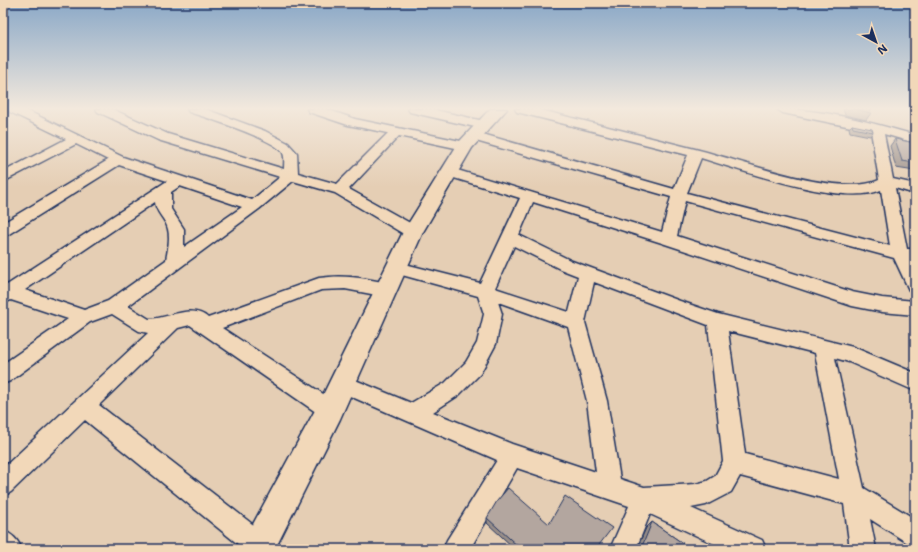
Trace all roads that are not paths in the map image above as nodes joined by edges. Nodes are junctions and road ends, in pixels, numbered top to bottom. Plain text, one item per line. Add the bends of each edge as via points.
1 (68, 135) edge
2 (158, 135) edge
3 (260, 135) edge
4 (393, 135) edge
5 (476, 135) edge
6 (497, 135) edge
7 (623, 135) edge
8 (878, 135) edge
9 (900, 135) edge
10 (76, 139) junction
11 (915, 139) edge
12 (696, 153) junction
13 (118, 160) junction
14 (448, 172) junction
15 (291, 176) junction
16 (3, 178) edge
17 (887, 182) junction
18 (171, 185) junction
19 (915, 189) edge
20 (340, 190) junction
21 (679, 195) junction
22 (528, 196) junction
23 (254, 206) junction
24 (3, 230) edge
25 (413, 232) junction
26 (510, 236) junction
27 (668, 239) junction
28 (908, 254) edge
29 (174, 264) junction
30 (396, 268) junction
31 (587, 273) junction
32 (915, 285) edge
33 (387, 290) junction
34 (485, 291) junction
35 (5, 293) edge
36 (114, 306) junction
37 (915, 308) edge
38 (84, 317) junction
39 (717, 321) junction
40 (576, 322) junction
41 (171, 323) junction
42 (205, 327) junction
43 (823, 347) junction
44 (3, 375) edge
45 (915, 382) edge
46 (343, 384) junction
47 (85, 407) junction
48 (330, 410) junction
49 (413, 413) junction
50 (512, 455) junction
51 (735, 462) junction
52 (3, 484) edge
53 (610, 487) junction
54 (854, 496) junction
55 (644, 499) junction
56 (915, 533) edge
57 (3, 543) edge
58 (259, 548) edge
59 (9, 549) edge
60 (456, 549) edge
61 (623, 549) edge
62 (753, 549) edge
63 (863, 549) edge

1 - 10 street
2 - 15 street
3 - 15 street via 288,149
4 - 20 street
5 - 14 street
6 - 21 street
7 - 12 street
8 - 17 street
9 - 11 street
10 - 13 street
10 - 16 street
12 - 17 street via 814,186 871,189
12 - 21 street
13 - 18 street
13 - 24 street
14 - 22 street
14 - 25 street
15 - 20 street
15 - 23 street
17 - 19 street
17 - 28 street
18 - 23 street
18 - 29 street via 162,201 162,208 175,228 177,238
18 - 35 street
20 - 25 street
21 - 27 street
21 - 28 street
22 - 26 street
22 - 27 street
23 - 29 street
25 - 30 street
26 - 31 street via 566,266
26 - 34 street
27 - 37 street via 852,299
28 - 32 street
29 - 36 street
30 - 33 street
30 - 34 street
31 - 39 street
31 - 40 street
33 - 42 street via 332,281
33 - 46 street
34 - 40 street
34 - 49 street via 493,314 486,344 473,368 452,389
35 - 38 street
36 - 38 street
36 - 41 street via 146,326
38 - 44 street
39 - 43 street
39 - 51 street
40 - 53 street via 597,401
41 - 42 street via 190,318 198,320
41 - 47 street
42 - 48 street
43 - 45 street via 853,355
43 - 54 street
46 - 48 street
46 - 49 street
47 - 52 street
47 - 58 street
48 - 58 street
49 - 50 street
50 - 53 street
50 - 60 street
51 - 54 street
51 - 55 street via 723,484 706,493 680,498
53 - 55 street
54 - 56 street
54 - 63 street
55 - 61 street
55 - 62 street
57 - 59 street

